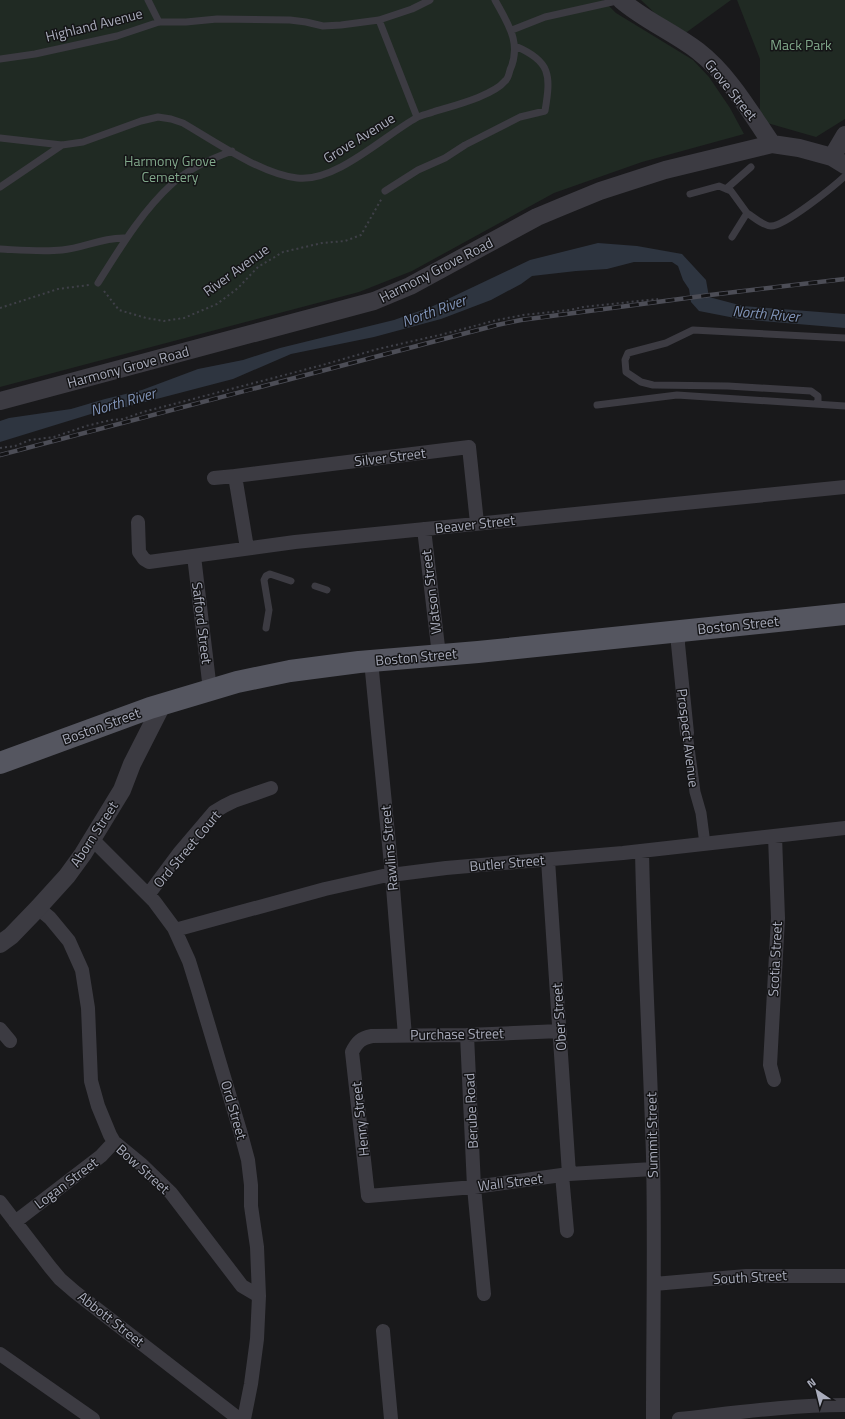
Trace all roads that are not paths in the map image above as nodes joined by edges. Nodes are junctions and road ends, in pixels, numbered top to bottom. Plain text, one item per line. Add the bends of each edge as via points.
1 (148, 0) edge
2 (430, 0) edge
3 (495, 0) edge
4 (621, 0) edge
5 (379, 20) junction
6 (159, 22) junction
7 (512, 30) junction
8 (515, 46) junction
9 (0, 59) edge
10 (417, 117) junction
11 (845, 135) edge
12 (0, 138) edge
13 (772, 144) junction
14 (62, 145) junction
15 (232, 151) junction
16 (839, 161) edge
17 (751, 167) dead end
18 (845, 176) edge
19 (0, 187) edge
20 (726, 189) junction
21 (385, 191) road end
22 (690, 194) dead end
23 (747, 213) junction
24 (732, 237) dead end
25 (126, 238) junction
26 (0, 250) edge
27 (98, 283) road end
28 (845, 338) edge
29 (0, 401) edge
30 (818, 404) junction
31 (597, 405) dead end
32 (845, 406) edge
33 (235, 476) junction
34 (214, 478) dead end
35 (845, 487) edge
36 (138, 522) dead end
37 (477, 523) junction
38 (424, 529) junction
39 (248, 548) junction
40 (194, 556) junction
41 (291, 581) dead end
42 (315, 586) dead end
43 (327, 590) dead end
44 (845, 614) edge
45 (266, 628) dead end
46 (679, 631) junction
47 (439, 655) junction
48 (371, 661) junction
49 (210, 690) junction
50 (162, 705) junction
51 (687, 733) joint
52 (0, 763) edge
53 (271, 788) dead end
54 (845, 828) edge
55 (774, 836) junction
56 (92, 839) junction
57 (705, 844) junction
58 (642, 851) junction
59 (548, 860) junction
60 (392, 875) junction
61 (148, 894) junction
62 (38, 908) junction
63 (176, 930) junction
64 (0, 944) edge
65 (0, 1029) edge
66 (560, 1030) junction
67 (467, 1035) junction
68 (405, 1036) junction
69 (10, 1041) dead end
70 (357, 1043) joint
71 (774, 1080) dead end
72 (114, 1142) junction
73 (653, 1169) junction
74 (565, 1175) junction
75 (474, 1187) junction
76 (368, 1196) joint
77 (0, 1202) edge
78 (15, 1222) junction
79 (567, 1231) dead end
80 (845, 1276) edge
81 (654, 1284) junction
82 (484, 1294) dead end
83 (259, 1296) junction
84 (384, 1331) dead end
85 (0, 1354) edge
86 (845, 1405) edge
87 (93, 1419) edge
88 (239, 1419) edge
89 (244, 1419) edge
90 (391, 1419) edge
91 (653, 1419) edge
92 (679, 1419) edge

1 - 6 lane
2 - 5 lane, Highland Avenue via 412,10
3 - 7 lane, Grove Avenue
4 - 7 lane via 545,17
4 - 13 street, Grove Street via 635,12 687,43 709,60 731,85
5 - 6 lane, Highland Avenue via 323,26 290,20 217,19
5 - 10 lane
6 - 9 lane, Highland Avenue via 117,36
7 - 8 lane, Grove Avenue
8 - 10 lane, Grove Avenue via 514,63 506,81 495,90
8 - 21 lane via 537,58 546,68 548,78 545,111 520,117 418,170
10 - 15 lane, Grove Avenue via 342,167 309,178 282,176
11 - 16 street
12 - 14 lane
13 - 16 street via 800,148
13 - 29 street, Harmony Grove Road via 665,170 585,197 537,217 410,286 374,301
14 - 15 lane, Grove Avenue via 83,142 158,117 183,123
14 - 19 lane
15 - 25 lane via 207,161 173,182
17 - 20 lane
18 - 23 lane via 797,214 779,224 767,225
20 - 22 lane via 719,186
20 - 23 lane via 731,191
23 - 24 lane
25 - 26 lane via 116,237 62,250
25 - 27 lane
28 - 30 lane via 693,330 666,343 628,353 625,360 626,372 641,382 653,385 811,391 818,396
30 - 31 lane via 677,395
30 - 32 lane
33 - 34 street, Silver Street
33 - 37 street, Silver Street via 469,447
33 - 39 street
35 - 37 street, Beaver Street
36 - 40 street, Beaver Street via 139,552 144,559 149,562
37 - 38 street, Beaver Street
38 - 39 street, Beaver Street
38 - 47 street, Watson Street
39 - 40 street, Beaver Street
40 - 49 street, Safford Street
41 - 45 lane via 270,574 266,576 264,580 269,610
42 - 43 lane
44 - 46 main road, Boston Street
46 - 47 main road, Boston Street
46 - 51 street, Prospect Avenue via 678,644
47 - 48 main road, Boston Street
48 - 49 main road, Boston Street via 290,671
48 - 60 street, Rawlins Street
49 - 50 main road, Boston Street
50 - 52 main road, Boston Street
50 - 56 street, Aborn Street via 132,764 122,790
51 - 57 street, Prospect Avenue
53 - 61 street, Ord Street Court via 229,803 214,812
54 - 55 street, Butler Street
55 - 57 street, Butler Street
55 - 71 street, Scotia Street via 778,918 770,1065
56 - 61 street, Ord Street
56 - 62 street, Aborn Street via 67,876
57 - 58 street, Butler Street
58 - 59 street, Butler Street
58 - 73 street, Summit Street
59 - 60 street, Butler Street
59 - 66 street, Ober Street
60 - 63 street, Butler Street via 325,889
60 - 68 street, Rawlins Street
61 - 63 street, Ord Street
62 - 64 street, Aborn Street
62 - 72 street, Bow Street via 69,941 82,970 88,1008 92,1087
63 - 83 street, Ord Street via 189,961 248,1160
65 - 69 street
66 - 67 street, Purchase Street
66 - 74 street, Ober Street
67 - 68 street, Purchase Street
67 - 75 street, Berube Road
68 - 70 street, Purchase Street via 372,1036
70 - 76 street, Henry Street via 352,1052
72 - 78 street, Logan Street via 101,1156
72 - 83 street, Bow Street via 171,1193 242,1286
73 - 74 street, Wall Street
73 - 81 street, Summit Street
74 - 75 street, Wall Street
74 - 79 street, Ober Street
75 - 76 street, Wall Street
75 - 82 street, Berube Road
77 - 78 street, Abbott Street
78 - 88 street, Abbott Street via 50,1267 70,1287
80 - 81 street, South Street via 746,1276
81 - 91 street, Summit Street
83 - 89 street, Ord Street via 257,1339
84 - 90 street
85 - 87 street
86 - 92 street via 797,1407

